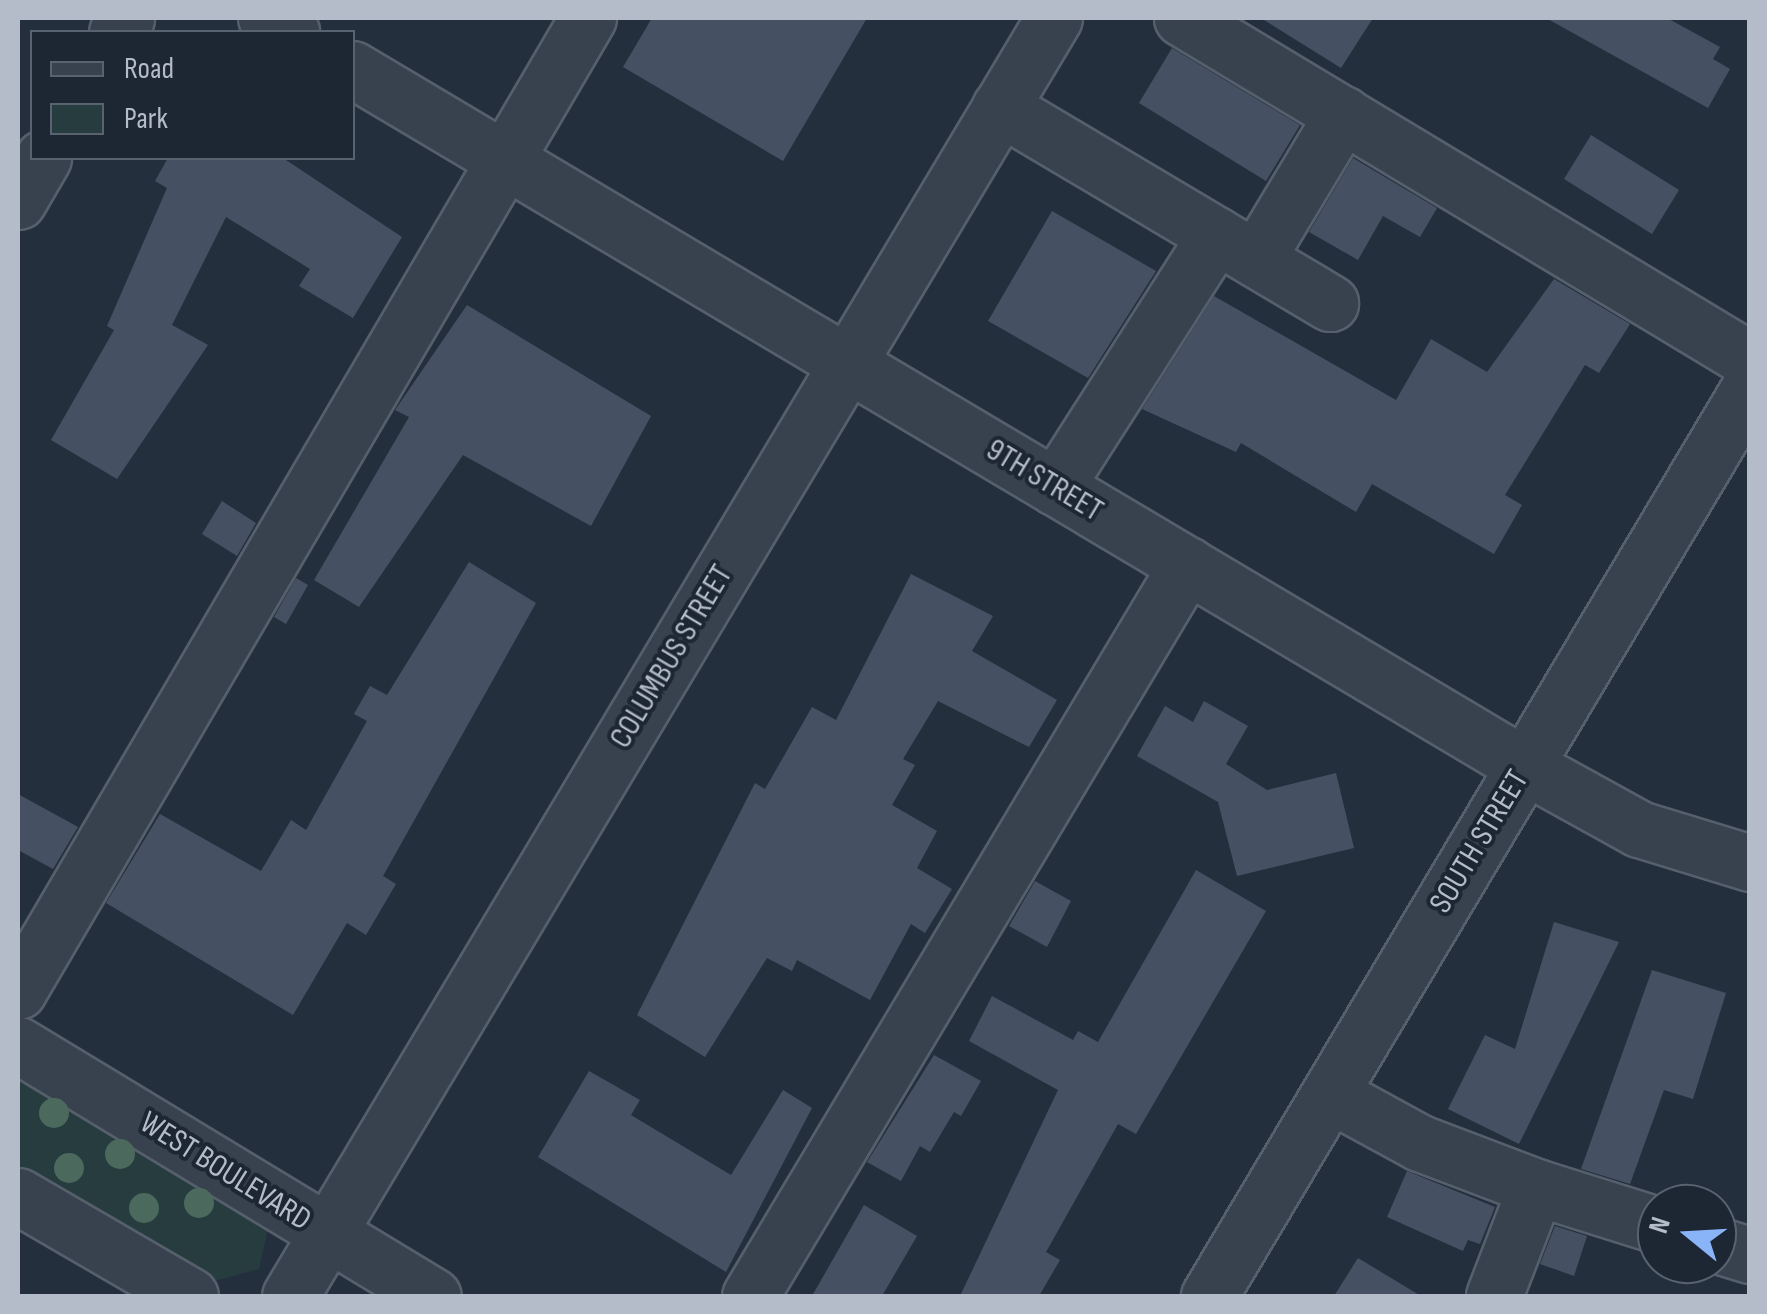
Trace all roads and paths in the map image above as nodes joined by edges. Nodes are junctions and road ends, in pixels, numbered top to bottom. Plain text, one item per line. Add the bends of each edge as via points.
1 (588, 18) edge
2 (1054, 18) edge
3 (1182, 18) edge
4 (355, 71) edge
5 (1000, 108) junction
6 (1343, 114) junction
7 (42, 160) edge
8 (504, 160) junction
9 (18, 201) edge
10 (1236, 247) junction
11 (1330, 303) dead end
12 (1750, 360) edge
13 (848, 365) junction
14 (1750, 388) edge
15 (1055, 487) junction
16 (1187, 566) junction
17 (1525, 766) junction
18 (1750, 863) edge
19 (18, 991) edge
20 (18, 1045) edge
21 (1330, 1094) junction
22 (1536, 1187) junction
23 (18, 1196) edge
24 (1637, 1219) edge
25 (326, 1234) junction
26 (190, 1296) edge
27 (290, 1296) edge
28 (433, 1296) edge
29 (750, 1296) edge
30 (1209, 1296) edge
31 (1494, 1296) edge

1 - 8 street
2 - 5 street, COLUMBUS STREET
3 - 6 street
4 - 8 street, 9TH STREET
5 - 10 street
5 - 13 street, COLUMBUS STREET
6 - 10 street
6 - 12 street
7 - 9 street
8 - 13 street, 9TH STREET
8 - 19 street
10 - 11 street
10 - 15 street
13 - 15 street, 9TH STREET
13 - 25 street, COLUMBUS STREET
14 - 17 street, SOUTH STREET
15 - 16 street, 9TH STREET
16 - 17 street, 9TH STREET
16 - 29 street
17 - 18 street, 9TH STREET via 1639,829
17 - 21 street, SOUTH STREET
20 - 25 street, WEST BOULEVARD
21 - 22 street via 1420,1143
21 - 30 street, SOUTH STREET
22 - 24 street
22 - 31 street
23 - 26 street
25 - 27 street, COLUMBUS STREET
25 - 28 street, WEST BOULEVARD

